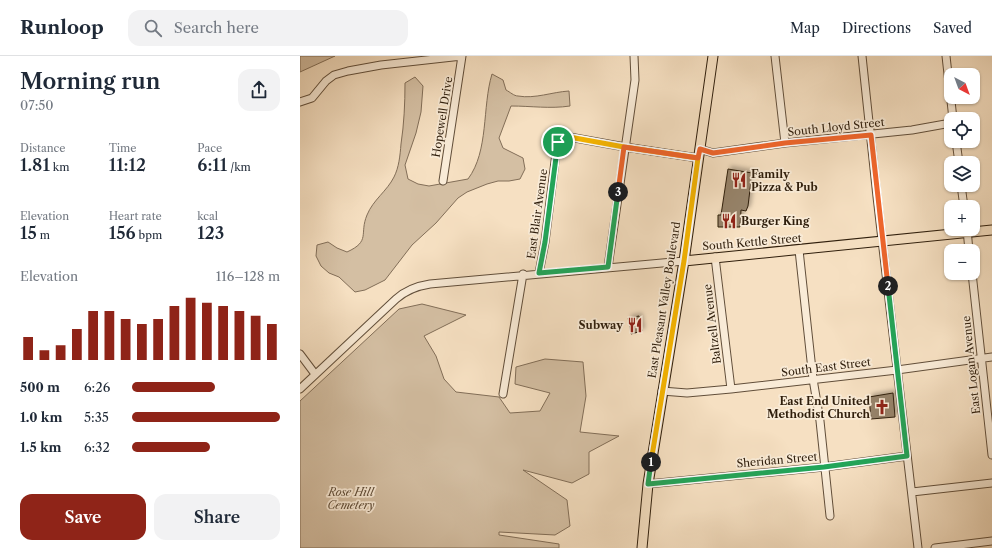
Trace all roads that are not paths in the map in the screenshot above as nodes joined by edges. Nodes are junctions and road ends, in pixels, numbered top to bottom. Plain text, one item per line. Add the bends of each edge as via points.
1 (462, 56) edge
2 (634, 56) edge
3 (713, 56) edge
4 (775, 56) edge
5 (862, 56) edge
6 (946, 56) edge
7 (300, 102) edge
8 (952, 112) edge
9 (944, 124) edge
10 (871, 135) junction
11 (564, 136) joint
12 (785, 143) junction
13 (624, 147) junction
14 (699, 154) junction
15 (444, 181) dead end
16 (980, 230) edge
17 (992, 230) edge
18 (944, 234) edge
19 (883, 241) junction
20 (799, 250) junction
21 (715, 257) junction
22 (684, 261) junction
23 (608, 267) junction
24 (539, 273) junction
25 (523, 274) junction
26 (973, 280) edge
27 (300, 354) edge
28 (992, 357) edge
29 (981, 358) junction
30 (897, 370) junction
31 (315, 374) junction
32 (813, 379) junction
33 (300, 389) edge
34 (731, 389) junction
35 (662, 391) junction
36 (503, 394) dead end
37 (992, 455) edge
38 (907, 456) junction
39 (824, 467) junction
40 (992, 483) edge
41 (648, 484) junction
42 (912, 492) junction
43 (830, 516) dead end
44 (992, 541) edge
45 (642, 548) edge
46 (918, 548) edge
47 (935, 548) edge

1 - 7 street via 381,64 348,71 334,75 312,98
1 - 15 street, Hopewell Drive
2 - 13 street via 635,80
3 - 14 main road, East Pleasant Valley Boulevard
4 - 12 street
5 - 10 street
6 - 8 street
9 - 10 street, South Lloyd Street
10 - 12 street, South Lloyd Street
10 - 19 street
11 - 13 street, South Lloyd Street
11 - 24 street, East Blair Avenue via 557,145
12 - 14 street, South Lloyd Street
13 - 14 street, South Lloyd Street
13 - 23 street
14 - 22 main road, East Pleasant Valley Boulevard
16 - 17 main road, South Kettle Street
18 - 19 main road, South Kettle Street
19 - 20 main road, South Kettle Street
19 - 30 street
20 - 21 main road, South Kettle Street
20 - 32 street
21 - 22 main road, South Kettle Street
21 - 34 street, Baltzell Avenue
22 - 23 street, South Kettle Street
22 - 35 main road, East Pleasant Valley Boulevard
23 - 24 street, South Kettle Street
24 - 25 street, South Kettle Street
25 - 31 street, South Kettle Street via 430,284 406,291
25 - 36 street, East Blair Avenue
26 - 29 street, East Logan Avenue
27 - 31 street
28 - 29 street, South East Street
29 - 30 street, South East Street
29 - 37 street, East Logan Avenue
30 - 32 street, South East Street
30 - 38 street
31 - 33 street, South Kettle Street
32 - 34 street, South East Street
32 - 39 street
34 - 35 street, South East Street via 687,393
35 - 41 main road, East Pleasant Valley Boulevard
38 - 39 street, Sheridan Street
38 - 42 street
39 - 41 street, Sheridan Street
39 - 43 street
40 - 42 street
41 - 45 main road, East Pleasant Valley Boulevard
42 - 46 street
44 - 47 street

